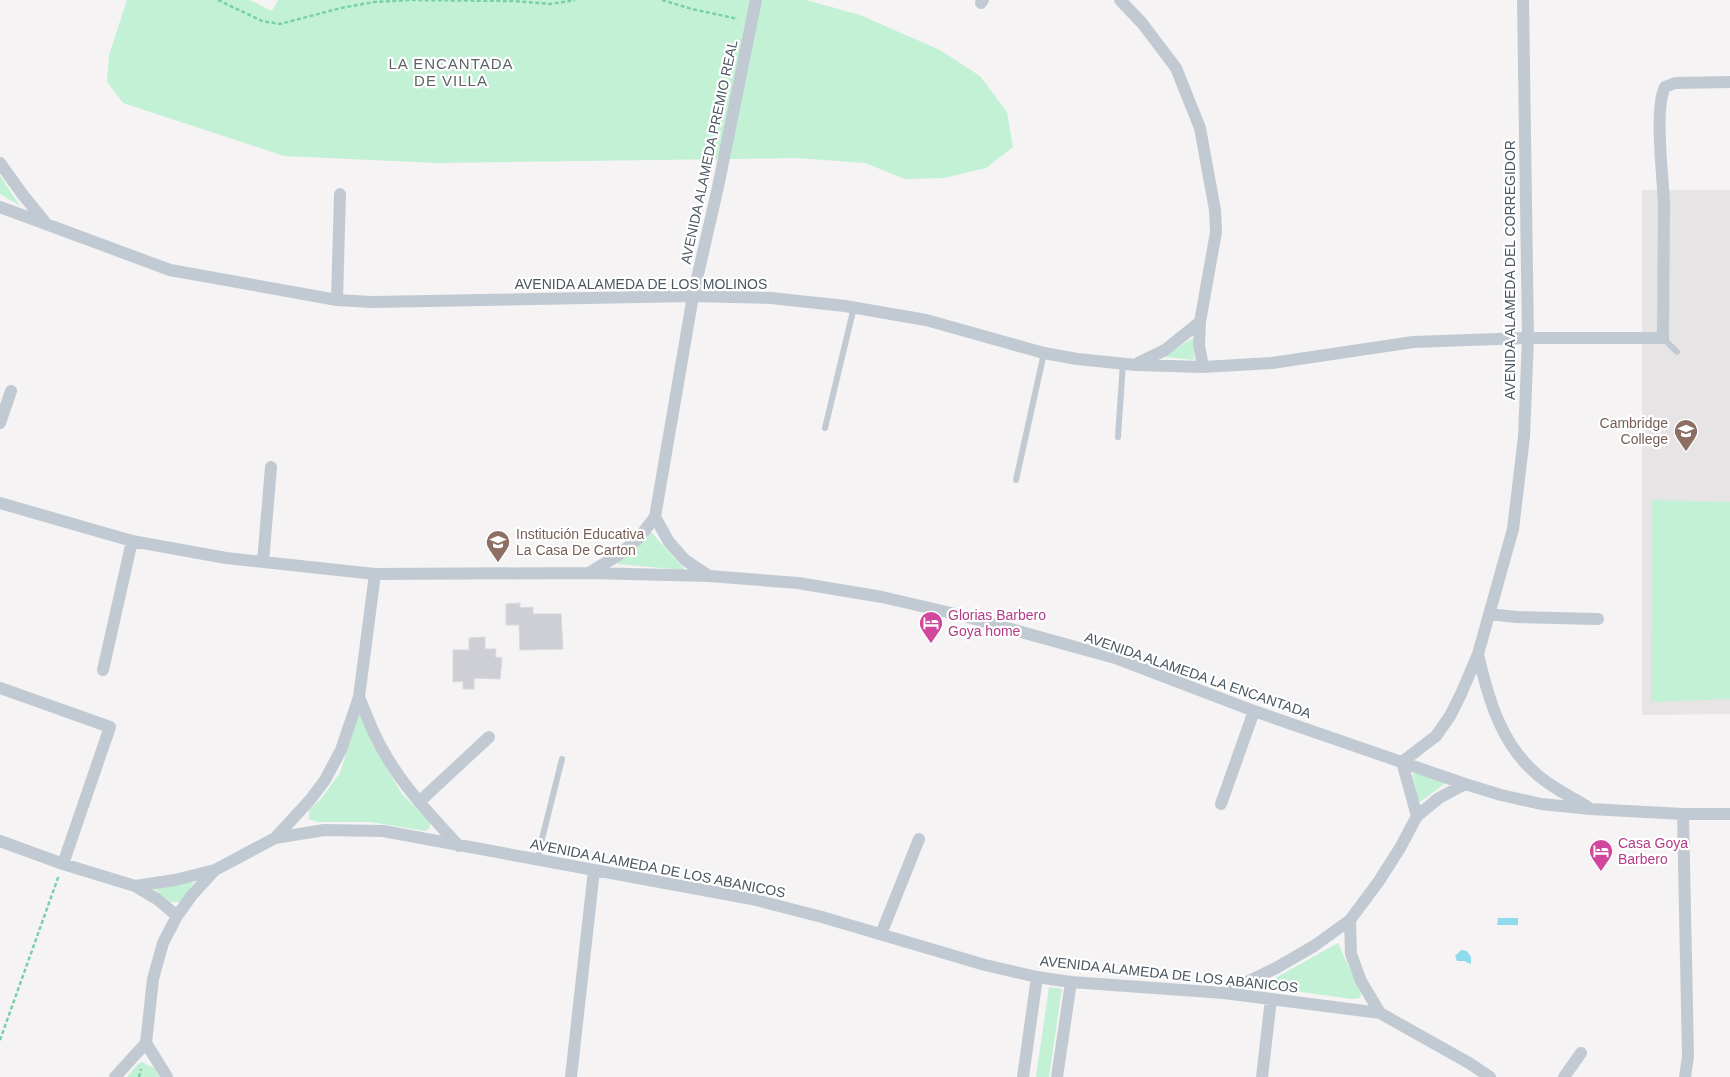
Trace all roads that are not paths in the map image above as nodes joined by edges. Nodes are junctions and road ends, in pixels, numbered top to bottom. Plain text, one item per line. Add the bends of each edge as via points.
1 (756, 0) edge
2 (1120, 0) edge
3 (1523, 0) edge
4 (1730, 82) edge
5 (0, 163) edge
6 (340, 194) dead end
7 (0, 207) edge
8 (46, 224) junction
9 (693, 296) junction
10 (337, 300) junction
11 (854, 307) junction
12 (1200, 322) junction
13 (1528, 338) junction
14 (1663, 338) junction
15 (1678, 352) dead end
16 (1044, 353) junction
17 (1123, 363) junction
18 (1136, 365) junction
19 (1202, 366) junction
20 (11, 391) dead end
21 (0, 423) edge
22 (825, 428) dead end
23 (1118, 437) dead end
24 (271, 467) dead end
25 (1016, 480) dead end
26 (0, 503) edge
27 (655, 517) junction
28 (132, 540) junction
29 (263, 562) junction
30 (375, 574) junction
31 (589, 574) junction
32 (709, 576) junction
33 (1489, 614) junction
34 (1598, 619) dead end
35 (1478, 654) junction
36 (103, 670) dead end
37 (0, 688) edge
38 (360, 697) junction
39 (1254, 711) junction
40 (489, 737) dead end
41 (562, 759) dead end
42 (1402, 762) junction
43 (1465, 784) junction
44 (419, 802) junction
45 (1221, 804) dead end
46 (1591, 809) junction
47 (1683, 814) junction
48 (1730, 814) edge
49 (1417, 816) junction
50 (275, 838) junction
51 (919, 839) dead end
52 (0, 841) edge
53 (459, 846) junction
54 (538, 860) junction
55 (63, 864) junction
56 (215, 870) junction
57 (594, 870) junction
58 (135, 886) junction
59 (177, 916) junction
60 (1350, 920) junction
61 (881, 934) junction
62 (1037, 977) junction
63 (1071, 982) junction
64 (1224, 993) junction
65 (1271, 999) junction
66 (1380, 1012) junction
67 (146, 1043) junction
68 (1581, 1053) dead end
69 (115, 1077) edge
70 (167, 1077) edge
71 (571, 1077) edge
72 (1023, 1077) edge
73 (1057, 1077) edge
74 (1262, 1077) edge
75 (1490, 1077) edge
76 (1564, 1077) edge
77 (1685, 1077) edge

1 - 9 street, AVENIDA ALAMEDA PREMIO REAL
2 - 12 street via 1176,68 1200,128 1216,232
3 - 13 street, AVENIDA ALAMEDA DEL CORREGIDOR
4 - 14 street via 1675,83 1665,87 1660,95 1664,202
5 - 8 street
6 - 10 street
7 - 8 street, AVENIDA ALAMEDA DE LOS MOLINOS
8 - 10 street, AVENIDA ALAMEDA DE LOS MOLINOS via 170,270
9 - 10 street, AVENIDA ALAMEDA DE LOS MOLINOS
9 - 11 street, AVENIDA ALAMEDA DE LOS MOLINOS via 770,298
9 - 27 street, AVENIDA ALAMEDA PREMIO REAL
11 - 16 street, AVENIDA ALAMEDA DE LOS MOLINOS via 926,320
11 - 22 lane
12 - 18 street via 1165,350
12 - 19 street
13 - 14 street, AVENIDA ALAMEDA DE LOS MOLINOS
13 - 19 street, AVENIDA ALAMEDA DE LOS MOLINOS via 1412,342 1272,363
13 - 33 street, AVENIDA ALAMEDA DEL CORREGIDOR via 1524,438 1513,529
14 - 15 lane
16 - 17 street, AVENIDA ALAMEDA DE LOS MOLINOS
16 - 25 lane
17 - 18 street, AVENIDA ALAMEDA DE LOS MOLINOS
17 - 23 lane
18 - 19 street, AVENIDA ALAMEDA DE LOS MOLINOS
20 - 21 street
24 - 29 street
26 - 28 street, AVENIDA ALAMEDA LA ENCANTADA
27 - 31 street, AVENIDA ALAMEDA PREMIO REAL via 638,539
27 - 32 street via 669,542 685,560
28 - 29 street, AVENIDA ALAMEDA LA ENCANTADA
28 - 36 street
29 - 30 street, AVENIDA ALAMEDA LA ENCANTADA
30 - 31 street, AVENIDA ALAMEDA LA ENCANTADA
30 - 38 street
31 - 32 street, AVENIDA ALAMEDA LA ENCANTADA
32 - 39 street, AVENIDA ALAMEDA LA ENCANTADA via 798,583 882,597 964,616 1116,658
33 - 34 street
33 - 35 street, AVENIDA ALAMEDA DEL CORREGIDOR
35 - 42 street, AVENIDA ALAMEDA DEL CORREGIDOR via 1450,716 1436,736
35 - 46 street, AVENIDA ALAMEDA DEL CORREGIDOR via 1496,717 1511,746 1546,782
37 - 55 street via 110,727
38 - 44 street via 380,746
38 - 50 street via 341,750 324,780
39 - 42 street, AVENIDA ALAMEDA LA ENCANTADA
39 - 45 street
40 - 44 street
41 - 54 lane
42 - 43 street, AVENIDA ALAMEDA LA ENCANTADA
42 - 49 street
43 - 46 street, AVENIDA ALAMEDA LA ENCANTADA via 1541,804
43 - 49 street via 1439,798
44 - 53 street
46 - 47 street, AVENIDA ALAMEDA LA ENCANTADA
47 - 48 street, AVENIDA ALAMEDA LA ENCANTADA
47 - 77 street via 1688,1056
49 - 60 street via 1379,881
50 - 53 street, AVENIDA ALAMEDA DE LOS ABANICOS via 324,830 383,831
50 - 56 street, AVENIDA ALAMEDA DE LOS ABANICOS
51 - 61 street
52 - 55 street, AVENIDA ALAMEDA DE LOS ABANICOS
53 - 54 street, AVENIDA ALAMEDA DE LOS ABANICOS
54 - 57 street, AVENIDA ALAMEDA DE LOS ABANICOS
55 - 58 street, AVENIDA ALAMEDA DE LOS ABANICOS
56 - 58 street, AVENIDA ALAMEDA DE LOS ABANICOS
56 - 59 street
57 - 61 street, AVENIDA ALAMEDA DE LOS ABANICOS via 752,899
57 - 71 street
58 - 59 street
59 - 67 street via 163,943 153,979
60 - 64 street via 1314,946
60 - 66 street via 1351,954 1361,981
61 - 62 street, AVENIDA ALAMEDA DE LOS ABANICOS
62 - 63 street, AVENIDA ALAMEDA DE LOS ABANICOS
62 - 72 street
63 - 64 street, AVENIDA ALAMEDA DE LOS ABANICOS
63 - 73 street
64 - 65 street, AVENIDA ALAMEDA DE LOS ABANICOS
65 - 66 street, AVENIDA ALAMEDA DE LOS ABANICOS
65 - 74 street
66 - 75 street
67 - 69 street
67 - 70 street
68 - 76 street

